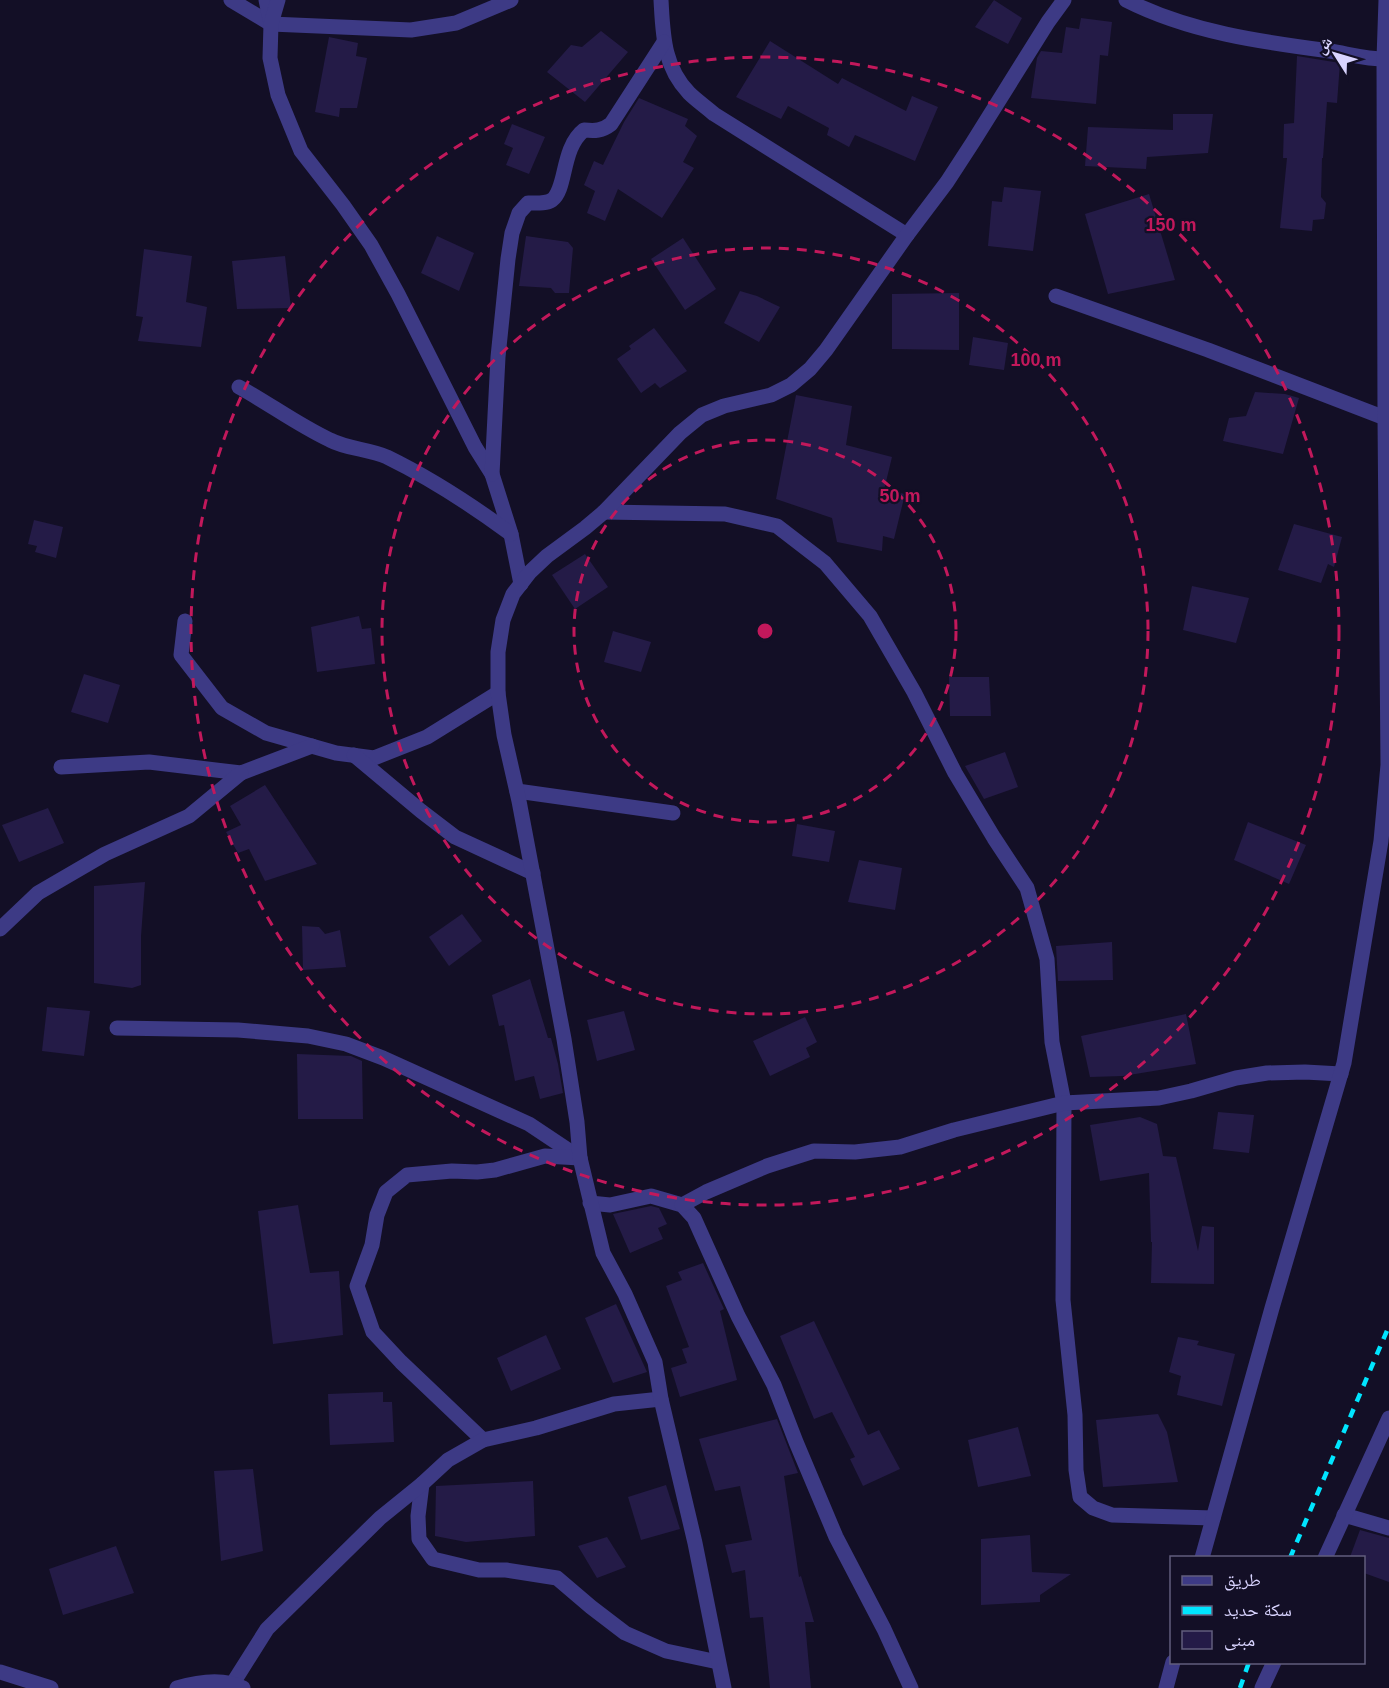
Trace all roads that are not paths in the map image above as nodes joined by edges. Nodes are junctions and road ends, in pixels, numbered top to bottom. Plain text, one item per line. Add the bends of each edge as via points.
1 (231, 0) edge
2 (266, 0) edge
3 (278, 0) edge
4 (511, 0) edge
5 (661, 0) edge
6 (1064, 0) edge
7 (1126, 0) edge
8 (1386, 0) edge
9 (271, 24) junction
10 (664, 42) junction
11 (1387, 59) edge
12 (907, 235) junction
13 (1056, 296) dead end
14 (239, 387) dead end
15 (1384, 418) junction
16 (492, 474) junction
17 (604, 512) junction
18 (512, 534) junction
19 (521, 584) junction
20 (1388, 602) edge
21 (185, 621) dead end
22 (498, 693) junction
23 (312, 746) junction
24 (353, 755) junction
25 (61, 767) dead end
26 (241, 773) junction
27 (517, 791) junction
28 (673, 813) dead end
29 (533, 873) junction
30 (0, 928) edge
31 (117, 1028) dead end
32 (1341, 1074) junction
33 (1064, 1103) junction
34 (580, 1158) junction
35 (590, 1203) junction
36 (682, 1205) junction
37 (662, 1399) junction
38 (1389, 1418) edge
39 (483, 1440) junction
40 (422, 1484) junction
41 (1344, 1515) junction
42 (1213, 1518) junction
43 (1389, 1528) edge
44 (1202, 1556) edge
45 (1325, 1556) edge
46 (718, 1662) junction
47 (1172, 1664) edge
48 (1273, 1664) edge
49 (0, 1672) edge
50 (238, 1685) edge
51 (51, 1688) edge
52 (177, 1688) edge
53 (724, 1688) edge
54 (911, 1688) edge
55 (1166, 1688) edge
56 (1262, 1688) edge

1 - 9 street
2 - 9 street
3 - 9 street
4 - 9 street via 456,23 411,30
5 - 10 street
6 - 12 street via 960,162
7 - 11 street via 1186,25 1281,45
8 - 11 street
9 - 16 street via 270,58 278,95 300,151 371,245
10 - 12 street via 672,70 688,92 714,114
10 - 16 street via 610,124 596,131 584,130 572,143 556,196 551,201 528,203 519,213 508,260
11 - 15 street
12 - 17 street via 810,369 771,395 702,415
13 - 15 street via 1218,353
14 - 18 street via 303,428 333,442 385,457
15 - 20 street
16 - 18 street
17 - 19 street via 547,556
17 - 33 street via 725,514 777,526 825,564 870,616 955,773 1026,888 1047,958 1052,1042
18 - 19 street
19 - 22 street via 503,620
20 - 32 street via 1388,765 1382,830
21 - 23 street via 182,655 222,708 266,733
22 - 24 street via 428,737 374,758
22 - 27 street
23 - 24 street
23 - 26 street
24 - 29 street via 455,837
25 - 26 street via 148,762
26 - 30 street via 189,816 105,854 38,892
27 - 28 street
27 - 29 street
29 - 34 street via 564,1039
31 - 34 street via 238,1030 308,1036 346,1044 529,1124
32 - 33 street via 1267,1073 1236,1077 1159,1098
32 - 42 street
33 - 36 street via 900,1147 814,1151 767,1166
33 - 42 street via 1063,1300 1080,1497 1093,1508 1112,1515
34 - 35 street
34 - 39 street via 545,1156 495,1170 407,1175 386,1192 377,1215 372,1245 357,1286 373,1332
35 - 36 street via 610,1205 651,1196
35 - 37 street via 603,1253 655,1362
36 - 54 street via 694,1218 774,1385 836,1537
37 - 39 street via 614,1404
37 - 46 street
38 - 41 street
39 - 40 street via 448,1460
40 - 46 street via 418,1539 433,1559 478,1570 557,1578 625,1633 666,1651
40 - 50 street via 380,1518 267,1629
41 - 43 street
41 - 45 street
42 - 44 street
46 - 53 street
47 - 55 street
48 - 56 street
49 - 51 street
50 - 52 street via 192,1684

